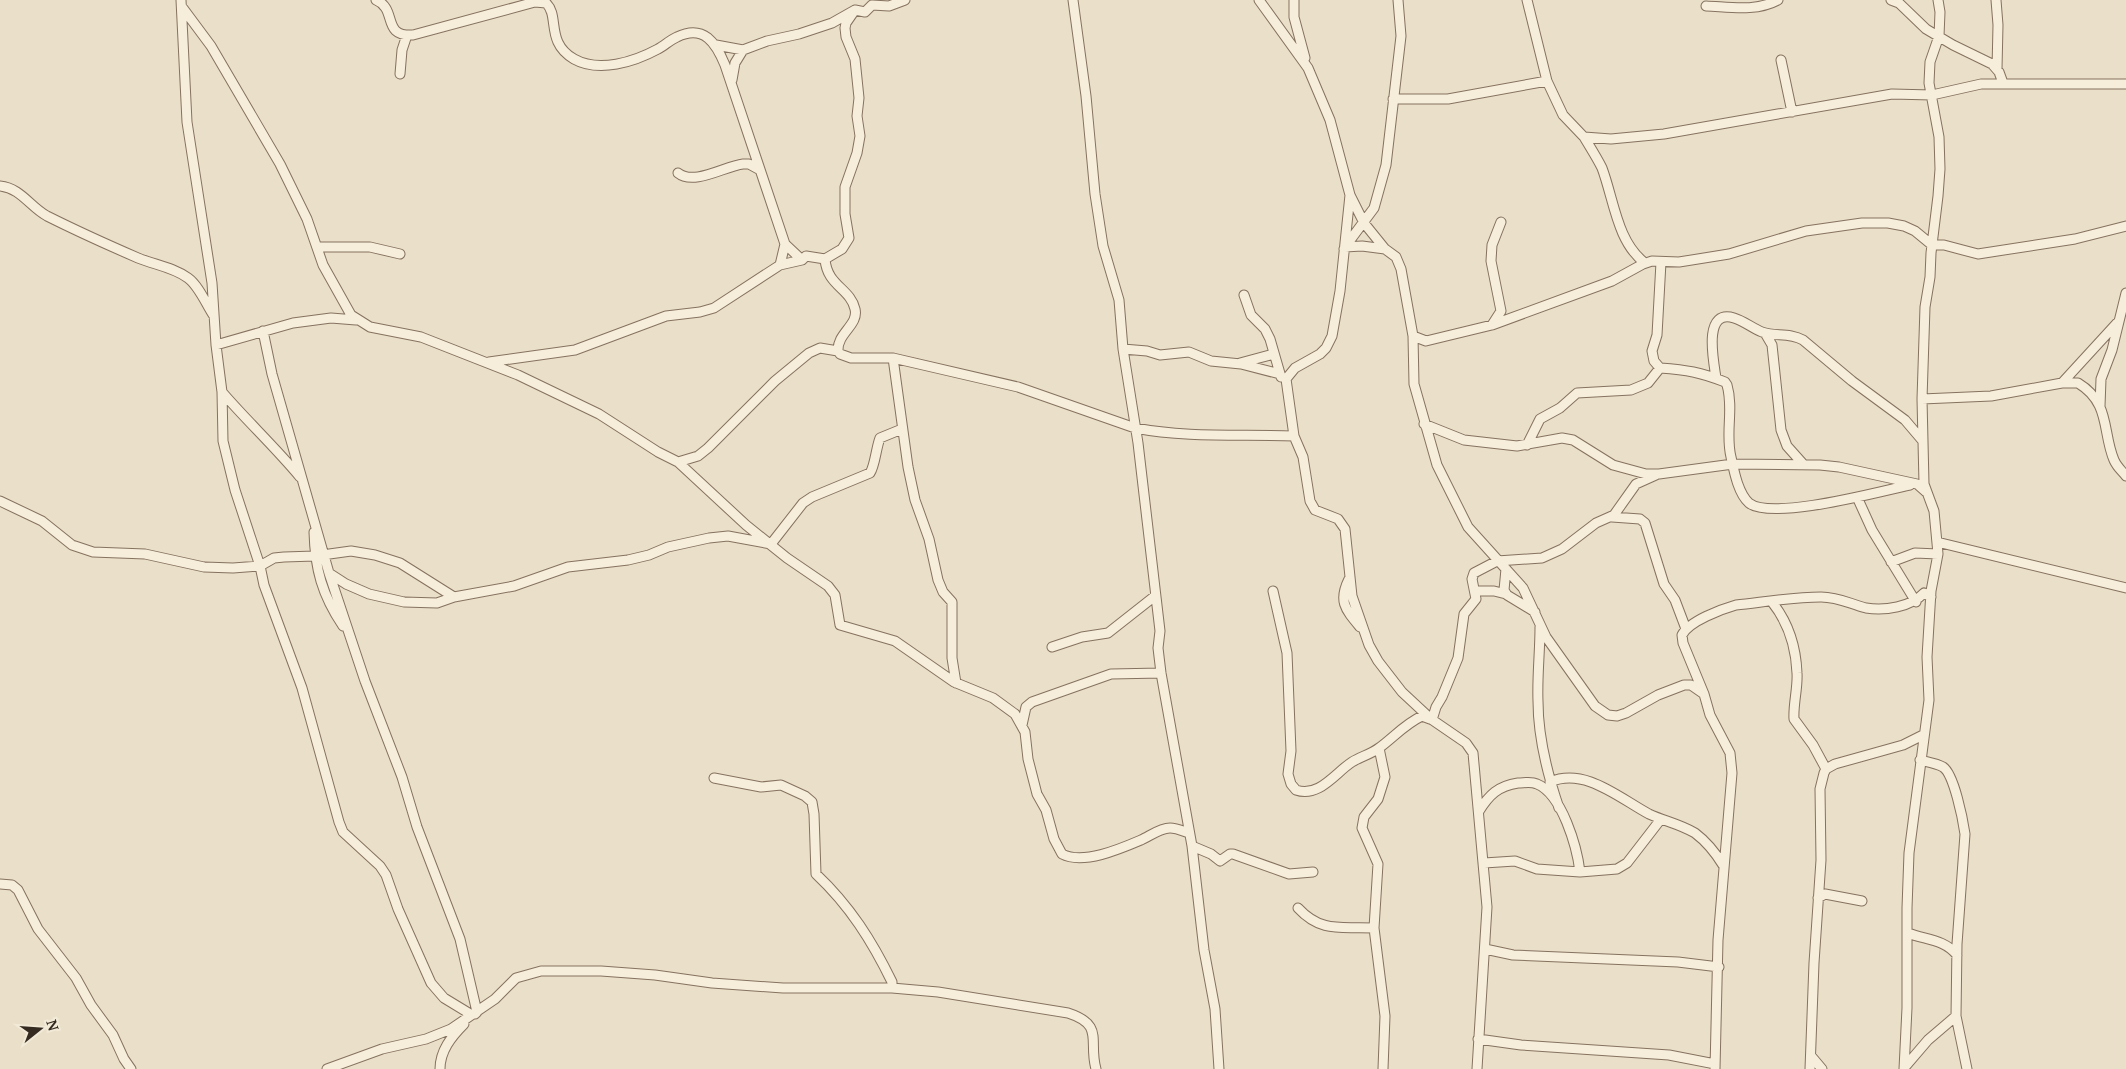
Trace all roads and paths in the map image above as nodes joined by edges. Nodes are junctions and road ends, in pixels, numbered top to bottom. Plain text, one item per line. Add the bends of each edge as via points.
1 (376, 0) edge
2 (905, 0) edge
3 (1073, 0) edge
4 (1259, 0) edge
5 (1294, 0) edge
6 (1398, 0) edge
7 (1527, 0) edge
8 (1778, 0) edge
9 (1891, 0) edge
10 (1938, 0) edge
11 (1996, 0) edge
12 (872, 2) edge
13 (182, 4) edge
14 (510, 4) edge
15 (1706, 6) dead end
16 (855, 10) junction
17 (407, 35) junction
18 (1940, 36) junction
19 (716, 46) junction
20 (743, 50) junction
21 (1781, 60) dead end
22 (1308, 68) junction
23 (1997, 69) junction
24 (400, 74) dead end
25 (1547, 80) junction
26 (2003, 83) junction
27 (2126, 84) edge
28 (732, 85) junction
29 (1932, 95) junction
30 (1393, 99) junction
31 (1792, 112) junction
32 (1584, 137) junction
33 (760, 170) junction
34 (678, 173) dead end
35 (0, 186) edge
36 (1350, 195) junction
37 (1501, 222) dead end
38 (1364, 223) junction
39 (2126, 226) edge
40 (785, 244) junction
41 (1932, 245) junction
42 (317, 247) junction
43 (1344, 249) junction
44 (1385, 249) junction
45 (400, 254) dead end
46 (825, 259) junction
47 (802, 260) junction
48 (1661, 262) junction
49 (1646, 263) junction
50 (780, 265) junction
51 (2126, 293) edge
52 (1244, 295) dead end
53 (215, 317) junction
54 (356, 320) junction
55 (2117, 323) junction
56 (1492, 325) junction
57 (264, 331) junction
58 (1765, 333) junction
59 (1413, 336) junction
60 (1426, 341) junction
61 (216, 345) junction
62 (1124, 349) junction
63 (838, 351) junction
64 (1274, 354) junction
65 (1412, 354) junction
66 (893, 358) junction
67 (488, 362) junction
68 (1235, 364) junction
69 (1660, 368) junction
70 (1280, 374) junction
71 (1716, 378) junction
72 (2062, 383) junction
73 (1286, 391) junction
74 (222, 392) junction
75 (1922, 399) junction
76 (2100, 407) junction
77 (1424, 424) junction
78 (1135, 428) junction
79 (902, 430) junction
80 (1154, 432) junction
81 (1294, 436) junction
82 (1922, 440) junction
83 (1138, 443) junction
84 (1527, 445) junction
85 (678, 462) junction
86 (1733, 464) junction
87 (1804, 465) junction
88 (1661, 474) junction
89 (2126, 476) edge
90 (303, 480) junction
91 (1917, 484) junction
92 (1928, 494) junction
93 (1857, 497) junction
94 (0, 501) edge
95 (1612, 517) junction
96 (1937, 542) junction
97 (771, 544) junction
98 (340, 551) junction
99 (1938, 554) junction
100 (320, 555) junction
101 (1497, 562) junction
102 (1892, 562) junction
103 (260, 566) junction
104 (1506, 569) junction
105 (328, 570) junction
106 (2126, 588) edge
107 (1273, 590) dead end
108 (1475, 591) junction
109 (1506, 594) junction
110 (1155, 596) junction
111 (454, 597) junction
112 (1930, 597) junction
113 (1772, 602) junction
114 (1916, 602) junction
115 (1535, 612) junction
116 (1540, 624) junction
117 (1686, 629) junction
118 (350, 636) junction
119 (1052, 647) dead end
120 (1161, 673) junction
121 (956, 683) junction
122 (1704, 694) junction
123 (1432, 720) junction
124 (1022, 725) junction
125 (1923, 735) junction
126 (1378, 748) junction
127 (1920, 760) junction
128 (1826, 769) junction
129 (714, 778) dead end
130 (1550, 782) junction
131 (1559, 808) junction
132 (1479, 811) junction
133 (1661, 819) junction
134 (1189, 833) junction
135 (1192, 846) junction
136 (1484, 863) junction
137 (1723, 865) junction
138 (1313, 872) dead end
139 (1580, 872) junction
140 (0, 884) edge
141 (1818, 898) junction
142 (1862, 901) dead end
143 (1298, 908) dead end
144 (1374, 928) junction
145 (1908, 933) junction
146 (1485, 949) junction
147 (1957, 955) junction
148 (1719, 967) junction
149 (892, 988) junction
150 (475, 1013) junction
151 (1956, 1016) junction
152 (1478, 1039) junction
153 (1811, 1056) junction
154 (1715, 1066) edge
155 (131, 1069) edge
156 (327, 1069) edge
157 (440, 1069) edge
158 (1096, 1069) edge
159 (1219, 1069) edge
160 (1383, 1069) edge
161 (1477, 1069) edge
162 (1810, 1069) edge
163 (1822, 1069) edge
164 (1904, 1069) edge
165 (1967, 1069) edge

1 - 17 street via 384,5 395,31
2 - 12 street via 890,6
3 - 62 street via 1095,194 1103,246 1119,300
4 - 22 street
5 - 22 street via 1296,32
6 - 30 street via 1402,36
7 - 25 street
8 - 15 street via 1745,8
9 - 18 street via 1899,3 1926,29
10 - 18 street
11 - 23 street
12 - 16 street via 864,12
13 - 42 street via 220,60 280,164
13 - 53 street via 188,122
14 - 17 street
14 - 19 street via 546,4 551,11 558,46 574,59 591,64 608,65 637,59 690,33 706,36
16 - 20 street via 832,23
16 - 46 street via 845,28 855,59 860,136 845,187 844,214 849,238 842,249
17 - 24 street
18 - 23 street via 1953,46 1985,59
18 - 29 street via 1929,71
19 - 20 street
19 - 28 street
20 - 28 street via 735,63
21 - 31 street
22 - 36 street via 1330,120
23 - 26 street
25 - 30 street via 1448,99
25 - 32 street via 1562,115
26 - 27 street
26 - 29 street via 1981,84
28 - 33 street
29 - 31 street via 1892,94
29 - 41 street via 1940,151
30 - 38 street via 1386,165 1374,208
31 - 32 street via 1664,134
32 - 49 street via 1601,167 1630,248
33 - 34 street via 743,164 704,175 688,177
33 - 40 street
35 - 53 street via 14,190 34,208 58,222 188,277
36 - 38 street
36 - 43 street
37 - 56 street via 1492,245 1491,261 1501,311
38 - 43 street
38 - 44 street
39 - 41 street via 1995,253 1967,252
40 - 47 street
40 - 50 street
41 - 48 street via 1904,226 1870,223 1806,231 1729,254
41 - 75 street via 1925,307
42 - 45 street via 370,247
42 - 54 street via 336,290
43 - 44 street via 1362,246
43 - 73 street via 1336,324 1329,342 1320,354 1292,372 1286,380
44 - 59 street via 1396,257 1401,269
46 - 47 street via 806,256
46 - 63 street via 831,279 850,298 855,309 855,318 839,341
47 - 50 street
48 - 49 street
48 - 69 street via 1657,335 1652,351
49 - 56 street via 1612,282
50 - 67 street via 714,308 666,316 575,350
51 - 55 street
52 - 64 street via 1251,315 1267,332
53 - 61 street
54 - 57 street via 310,319
54 - 67 street via 370,327 421,337
55 - 72 street
55 - 76 street via 2112,350 2101,379
56 - 60 street
57 - 61 street
57 - 90 street via 267,354
58 - 71 street via 1732,317 1716,322 1712,335
58 - 82 street via 1793,335 1803,340 1905,420
58 - 87 street via 1772,345 1783,440
59 - 60 street
59 - 65 street
60 - 65 street
61 - 74 street
62 - 68 street via 1160,355 1189,352 1210,361
62 - 78 street
63 - 66 street via 851,358
63 - 85 street via 820,348 809,353 708,448 698,456
64 - 68 street
64 - 70 street
65 - 77 street via 1414,384
66 - 78 street via 1018,387
66 - 79 street
67 - 85 street via 586,407
68 - 70 street
69 - 71 street via 1683,368
69 - 84 street via 1648,382 1631,390 1577,393 1540,419
70 - 73 street
71 - 86 street via 1725,382 1729,390
72 - 75 street via 1991,396
72 - 76 street via 2078,383 2085,387
73 - 81 street
74 - 90 street
74 - 103 street via 223,441
75 - 82 street
76 - 89 street via 2114,461
77 - 84 street via 1464,440
77 - 101 street via 1437,465 1468,527
78 - 80 street
78 - 83 street
79 - 97 street via 880,438 870,473 812,497
79 - 121 street via 915,500 929,539 938,580 952,602 952,658
80 - 81 street
80 - 83 street
81 - 123 street via 1303,456 1313,508 1338,518 1345,530 1355,606 1378,661 1402,692
82 - 92 street via 1924,484
83 - 110 street
84 - 88 street via 1562,438 1573,440 1613,465 1646,474
85 - 97 street via 724,506
86 - 87 street
86 - 88 street
86 - 93 street via 1744,497 1754,506 1807,506
87 - 91 street via 1839,467
88 - 95 street via 1636,484
90 - 100 street
91 - 92 street
91 - 93 street
92 - 96 street via 1934,511
93 - 102 street
94 - 103 street via 42,521 72,545 93,552 145,554 204,567
95 - 101 street via 1596,523 1548,556
95 - 117 street via 1640,519 1645,523 1664,584 1675,600
96 - 99 street
96 - 106 street
97 - 111 street via 728,536 709,538 668,546 628,560 568,567 514,586
97 - 121 street via 828,586 835,595 840,625 895,641
98 - 100 street
98 - 105 street
98 - 111 street via 366,553 400,563
99 - 102 street via 1914,553
99 - 112 street
100 - 103 street via 274,558
100 - 105 street
100 - 118 street via 318,576 324,593
101 - 104 street
101 - 108 street via 1474,573
102 - 114 street
103 - 150 street via 302,688 341,827 386,875 432,983 444,998
104 - 109 street
104 - 115 street via 1523,588
105 - 111 street via 359,591 404,602 436,603
105 - 118 street
107 - 126 street via 1289,668 1291,750 1288,774 1291,784 1300,791 1316,789 1352,762
108 - 109 street
108 - 123 street via 1476,599 1464,614 1458,658
109 - 115 street
110 - 119 street via 1108,633
110 - 120 street
112 - 114 street via 1924,594
112 - 125 street via 1928,700
113 - 114 street via 1840,598 1865,608 1878,609
113 - 117 street via 1723,609
113 - 128 street via 1782,615 1792,640 1797,673 1794,719
115 - 116 street
116 - 122 street via 1546,638 1596,706 1608,715 1626,713 1684,685 1691,685
116 - 130 street via 1540,733
117 - 122 street via 1682,634 1683,643
118 - 150 street via 460,939
120 - 124 street via 1111,674 1032,702 1026,707
120 - 134 street
121 - 124 street via 1000,702 1015,714
122 - 137 street via 1710,716 1731,758
123 - 126 street via 1422,716 1409,722
123 - 132 street via 1466,743 1472,752
124 - 134 street via 1037,794 1062,854 1076,859 1088,858 1170,828
125 - 127 street
125 - 128 street via 1903,745
126 - 144 street via 1385,778 1378,798 1364,817 1362,828 1378,864
127 - 145 street via 1909,854
127 - 147 street via 1943,767 1949,773 1963,818 1965,834
128 - 141 street via 1820,789
129 - 149 street via 761,786 781,785 812,802 816,874 866,932 892,982
130 - 131 street
130 - 133 street via 1564,777 1597,784
131 - 132 street via 1546,790 1530,782 1507,785 1494,791
131 - 139 street via 1575,843
132 - 136 street
133 - 137 street via 1696,834 1713,849
133 - 139 street via 1623,866 1606,872
134 - 135 street
135 - 138 street via 1220,861 1233,854 1289,874
135 - 159 street via 1204,950 1215,1009
136 - 139 street via 1515,861 1537,869
136 - 146 street
137 - 148 street
140 - 155 street via 12,885 18,890 38,929 76,978
141 - 142 street via 1825,894
141 - 153 street
143 - 144 street via 1305,916 1328,928
144 - 160 street via 1385,1016
145 - 147 street via 1937,941 1952,948
145 - 164 street
146 - 148 street via 1514,954
146 - 152 street
147 - 151 street
148 - 154 street
149 - 150 street via 783,988 637,974 553,970 516,978
149 - 158 street via 964,995 1080,1017 1091,1029
150 - 156 street via 451,1029 426,1039
150 - 157 street via 446,1045
151 - 164 street via 1928,1040
151 - 165 street
152 - 154 street via 1668,1055
152 - 161 street
153 - 162 street
153 - 163 street

